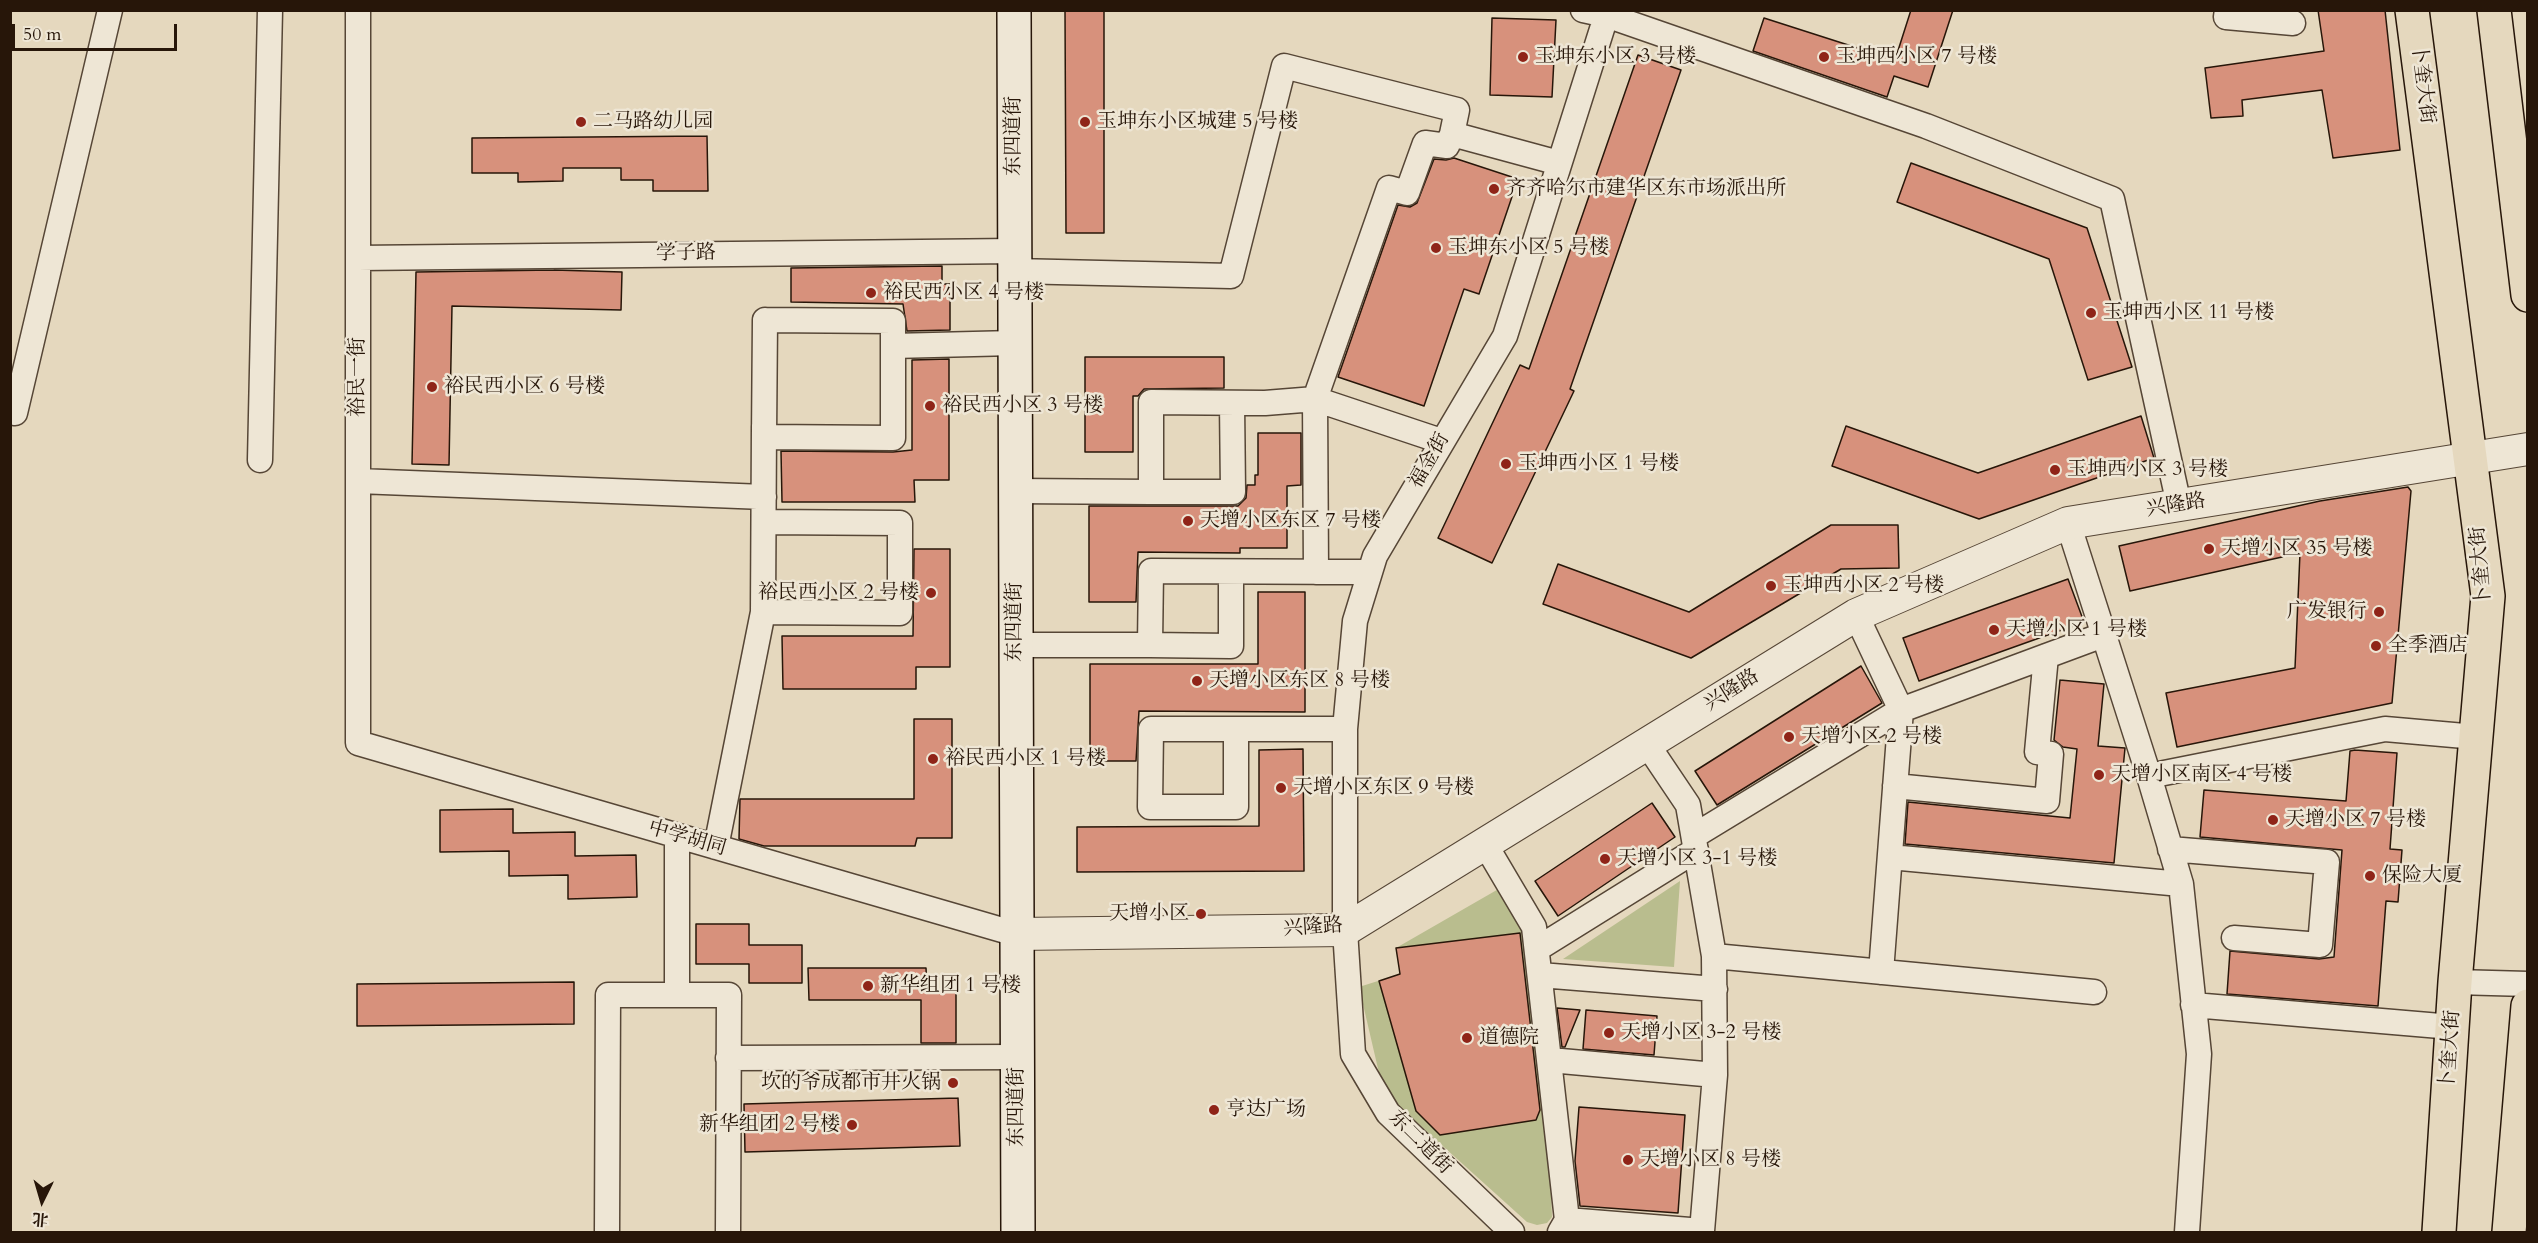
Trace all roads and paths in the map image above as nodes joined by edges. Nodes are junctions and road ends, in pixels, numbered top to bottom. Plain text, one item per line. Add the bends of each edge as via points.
1 (110, 10) edge
2 (270, 10) edge
3 (358, 10) edge
4 (1014, 10) edge
5 (2227, 10) edge
6 (2412, 10) edge
7 (2494, 10) edge
8 (1599, 12) edge
9 (2293, 23) dead end
10 (1452, 134) junction
11 (1558, 163) junction
12 (358, 258) junction
13 (1014, 261) junction
14 (2528, 295) edge
15 (1014, 343) junction
16 (893, 346) junction
17 (1315, 399) junction
18 (1232, 403) junction
19 (15, 413) dead end
20 (764, 426) junction
21 (1441, 441) junction
22 (2528, 449) edge
23 (2470, 459) junction
24 (260, 460) dead end
25 (358, 481) junction
26 (1015, 491) junction
27 (1151, 492) junction
28 (764, 497) junction
29 (2179, 505) junction
30 (764, 522) junction
31 (2068, 523) junction
32 (1231, 572) junction
33 (1316, 572) junction
34 (1370, 572) junction
35 (763, 612) junction
36 (1856, 615) junction
37 (2103, 635) junction
38 (1015, 645) junction
39 (1150, 645) junction
40 (2046, 656) junction
41 (1901, 710) junction
42 (1236, 729) junction
43 (1346, 729) junction
44 (2476, 737) junction
45 (358, 743) joint
46 (1647, 744) junction
47 (2149, 776) junction
48 (1895, 786) junction
49 (677, 836) junction
50 (1695, 843) junction
51 (1485, 844) junction
52 (716, 847) junction
53 (2170, 849) junction
54 (1890, 857) junction
55 (2181, 884) junction
56 (1345, 930) junction
57 (1016, 934) junction
58 (2234, 938) dead end
59 (1537, 949) junction
60 (1714, 956) junction
61 (1881, 972) junction
62 (1540, 975) junction
63 (2455, 982) junction
64 (2528, 984) edge
65 (1715, 989) junction
66 (2094, 992) dead end
67 (677, 995) junction
68 (2193, 1005) junction
69 (2528, 1006) edge
70 (2452, 1027) junction
71 (1017, 1057) junction
72 (728, 1058) junction
73 (1550, 1060) junction
74 (1715, 1075) junction
75 (1564, 1226) edge
76 (1702, 1232) edge
77 (607, 1233) edge
78 (728, 1233) edge
79 (1018, 1233) edge
80 (1512, 1233) edge
81 (2187, 1233) edge
82 (2439, 1233) edge
83 (2509, 1233) edge

1 - 19 street
2 - 24 street
3 - 12 street, 裕民一街
4 - 13 main road, 东四道街
5 - 9 street via 2226,18
6 - 23 main road, 卜奎大街
7 - 14 main road
8 - 11 street, 福金街
8 - 29 street via 1926,126 2112,199
10 - 11 street
10 - 13 street, 学子路 via 1457,110 1284,66 1231,276
10 - 17 street via 1447,146 1425,143 1407,194 1389,188
11 - 21 street, 福金街 via 1505,336
12 - 13 street, 学子路
12 - 25 street, 裕民一街
13 - 15 main road, 东四道街
15 - 16 street
15 - 26 main road, 东四道街
16 - 20 street via 892,438 764,437
16 - 20 street via 893,321 765,320
17 - 18 street
17 - 21 street
17 - 33 street
18 - 27 street via 1233,492
18 - 27 street via 1151,402
20 - 28 street
21 - 34 street, 福金街 via 1375,556
22 - 23 street, 兴隆路
23 - 29 street, 兴隆路
23 - 44 main road, 卜奎大街 via 2488,596
25 - 28 street
25 - 45 street, 裕民一街
26 - 27 street
26 - 38 main road, 东四道街
28 - 30 street
29 - 31 street, 兴隆路
30 - 35 street
30 - 35 street via 900,523 900,613
31 - 36 street, 兴隆路
31 - 37 street
32 - 33 street
32 - 39 street via 1150,571
32 - 39 street via 1231,646
33 - 34 street
34 - 43 street, 福金街 via 1355,621
35 - 52 street
36 - 41 street
36 - 46 street, 兴隆路
37 - 40 street
37 - 47 street
38 - 39 street
38 - 57 main road, 东四道街
40 - 41 street
40 - 48 street via 2037,752 2051,754 2047,801
41 - 48 street
41 - 50 street
42 - 42 street via 1150,729 1150,807 1236,807
42 - 43 street
43 - 56 street, 福金街
44 - 47 street via 2385,729
44 - 63 main road, 卜奎大街
45 - 49 street, 中学胡同
46 - 50 street via 1688,805
46 - 51 street, 兴隆路
47 - 53 street
48 - 54 street
49 - 52 street, 中学胡同
49 - 67 street
50 - 59 street
50 - 60 street
51 - 56 street, 兴隆路
51 - 59 street via 1534,927
52 - 57 street, 中学胡同
53 - 55 street
53 - 58 street via 2327,862 2320,945
54 - 55 street
54 - 61 street
55 - 68 street
56 - 57 street, 兴隆路
56 - 80 street, 东二道街 via 1353,1054 1388,1113
57 - 71 main road, 东四道街
59 - 62 street
60 - 61 street
60 - 65 street
61 - 66 street
62 - 65 street
62 - 73 street
63 - 64 street
63 - 70 main road, 卜奎大街
65 - 74 street
67 - 72 street via 729,995
67 - 77 street via 608,995
68 - 70 street
68 - 81 street via 2199,1054
69 - 83 main road
70 - 82 main road, 卜奎大街
71 - 72 street
71 - 79 main road, 东四道街
72 - 78 street
73 - 74 street
73 - 75 street
74 - 76 street
75 - 76 street

